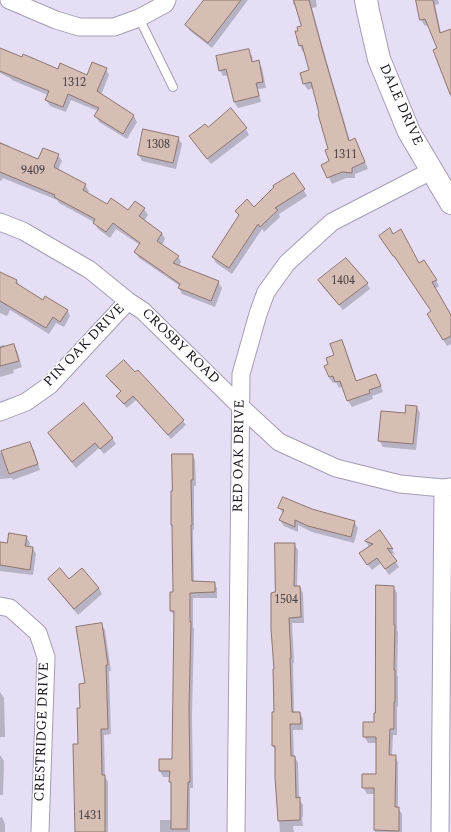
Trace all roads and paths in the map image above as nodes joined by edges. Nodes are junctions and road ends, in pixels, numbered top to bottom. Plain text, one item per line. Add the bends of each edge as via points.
1 (9, 0) edge
2 (167, 0) edge
3 (366, 0) edge
4 (139, 18) junction
5 (173, 87) dead end
6 (431, 171) junction
7 (451, 203) edge
8 (0, 222) edge
9 (128, 301) junction
10 (241, 406) junction
11 (0, 412) edge
12 (447, 487) edge
13 (0, 606) edge
14 (40, 832) edge
15 (236, 832) edge
16 (440, 832) edge

1 - 4 street via 79,27 114,26
2 - 4 street via 165,4
3 - 6 street, DALE DRIVE via 379,59 409,132
4 - 5 lane
6 - 7 street, DALE DRIVE
6 - 10 street, RED OAK DRIVE via 332,222 287,263 266,292 258,314 241,374
8 - 9 street, CROSBY ROAD via 22,231 90,270
9 - 10 street, CROSBY ROAD via 143,311
9 - 11 street, PIN OAK DRIVE via 50,385 26,402
10 - 12 street, CROSBY ROAD via 279,442 336,468 400,484
10 - 15 street, RED OAK DRIVE
12 - 16 street
13 - 14 street, CRESTRIDGE DRIVE via 10,608 38,633 46,657

